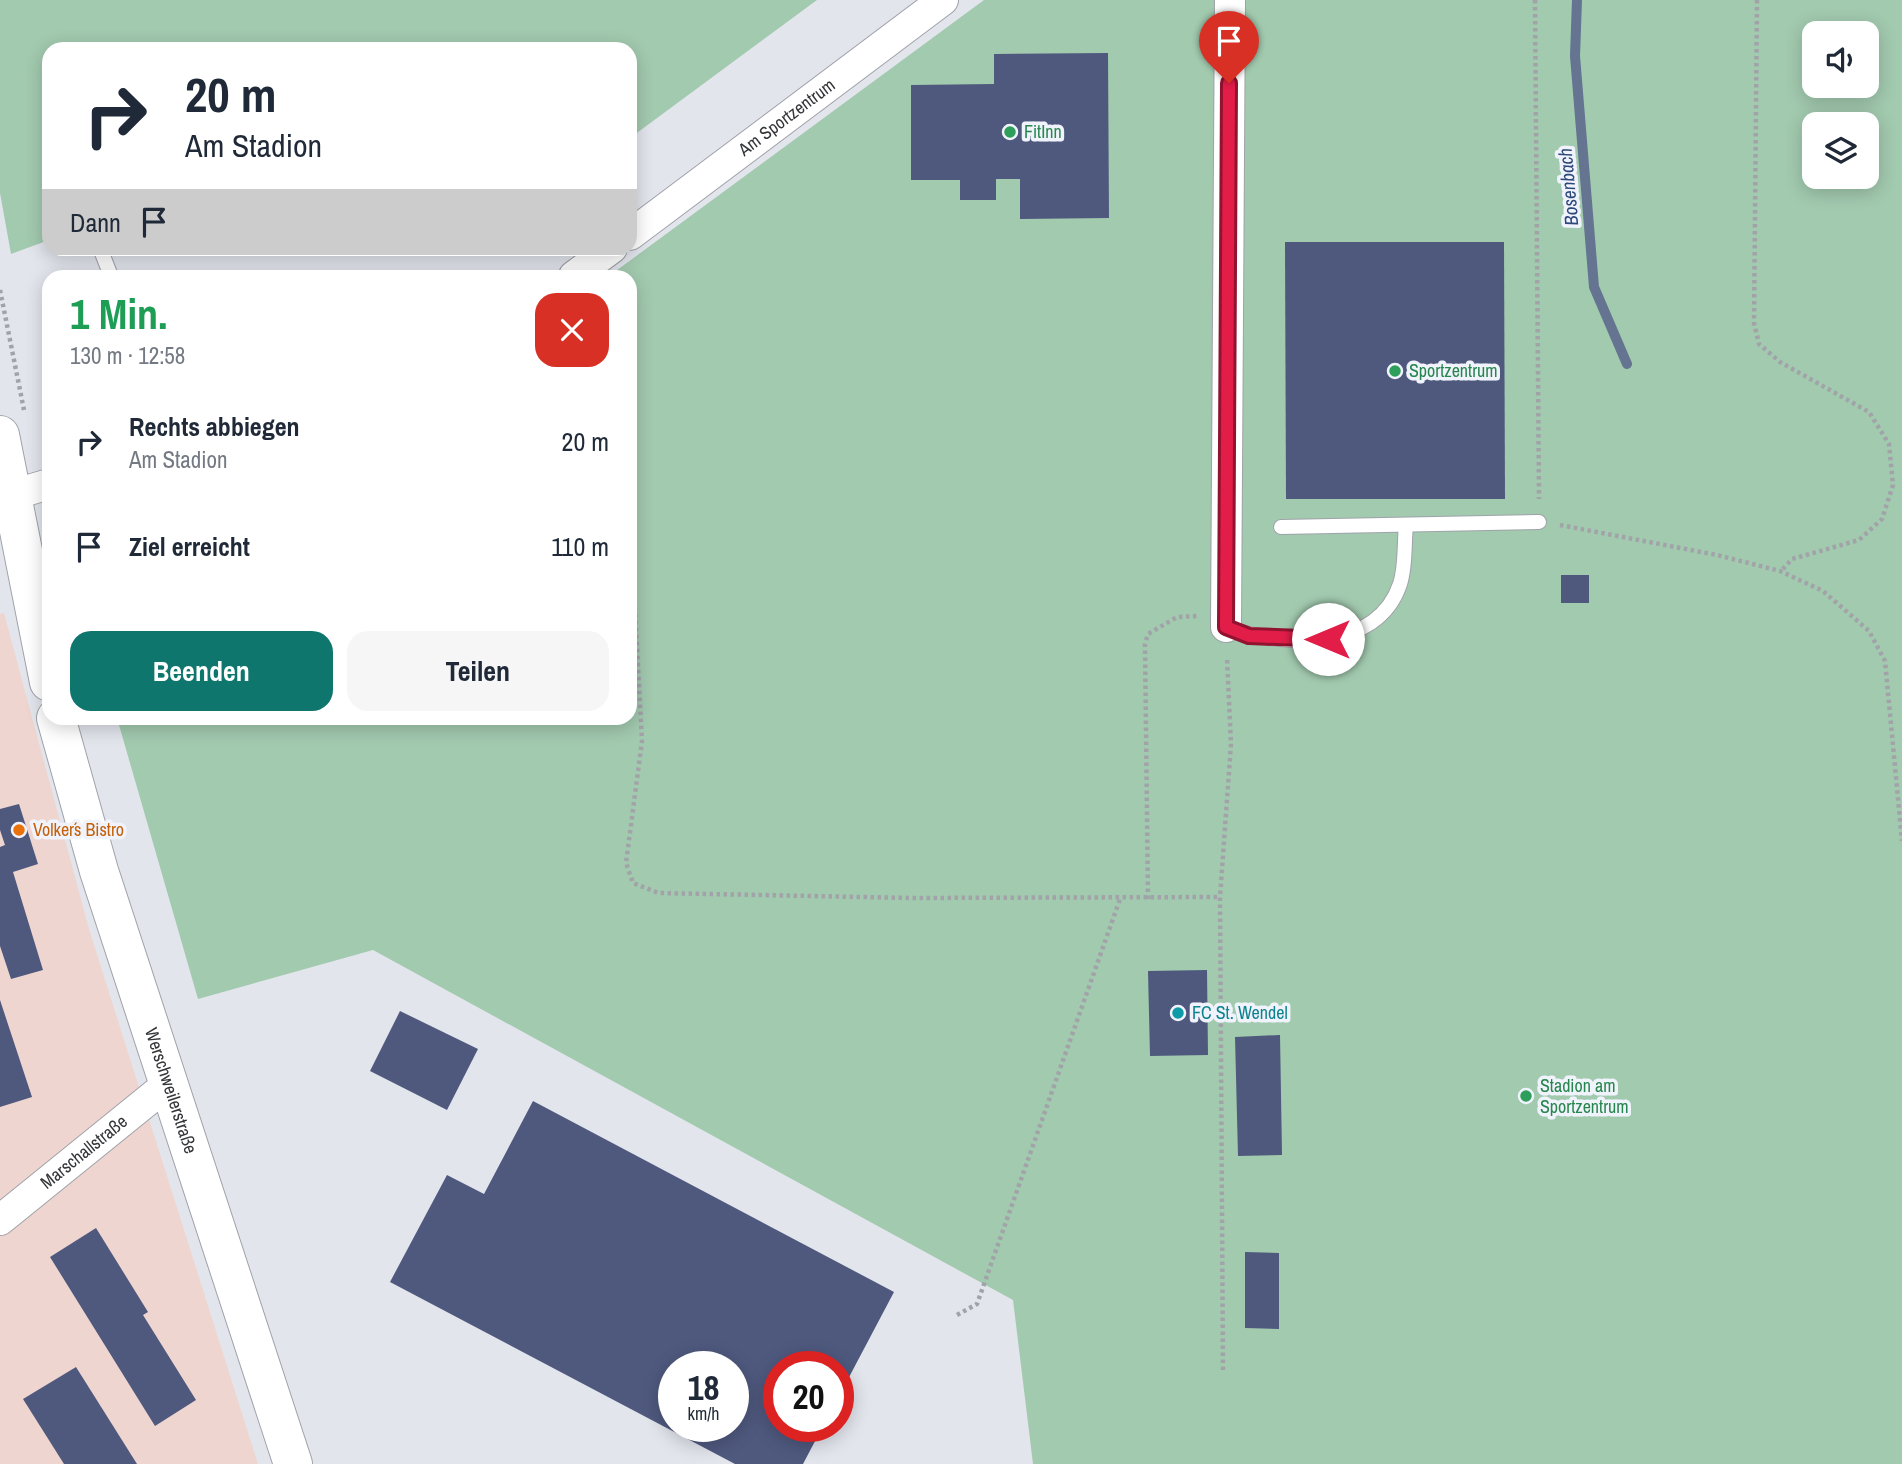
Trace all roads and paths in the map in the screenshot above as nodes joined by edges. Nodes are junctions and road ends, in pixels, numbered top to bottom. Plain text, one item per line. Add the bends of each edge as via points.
1 (943, 0) edge
2 (1230, 0) edge
3 (1535, 0) edge
4 (1757, 0) edge
5 (637, 230) edge
6 (601, 256) edge
7 (582, 270) edge
8 (0, 435) edge
9 (42, 486) edge
10 (12, 495) junction
11 (1539, 522) junction
12 (1406, 525) junction
13 (1281, 527) dead end
14 (1780, 571) junction
15 (1226, 627) junction
16 (42, 647) edge
17 (637, 647) edge
18 (58, 725) edge
19 (1902, 841) edge
20 (1220, 897) junction
21 (1120, 899) junction
22 (1148, 899) junction
23 (168, 1084) junction
24 (0, 1220) edge
25 (957, 1315) dead end
26 (1223, 1370) dead end
27 (293, 1464) edge

1 - 5 street, Am Sportzentrum
2 - 15 street
3 - 11 path
4 - 14 path via 1754,323 1759,344 1780,362 1869,412 1889,444 1893,485 1882,519 1859,540 1792,559
6 - 7 street
8 - 10 main road
9 - 10 street
10 - 16 main road
11 - 12 lane
11 - 14 path
12 - 13 lane
12 - 15 lane via 1400,583 1388,609 1361,631 1328,639 1280,639 1249,636
14 - 19 path via 1823,591 1868,631 1885,662
15 - 20 path via 1231,744
15 - 22 path via 1201,616 1177,617 1148,634 1144,645
17 - 21 path via 642,741 626,863 633,883 659,893
18 - 23 main road, Werschweilerstraße via 99,871
20 - 22 path
20 - 26 path
21 - 22 path
21 - 25 path via 977,1304
23 - 24 street, Marschallstraße
23 - 27 main road, Werschweilerstraße

